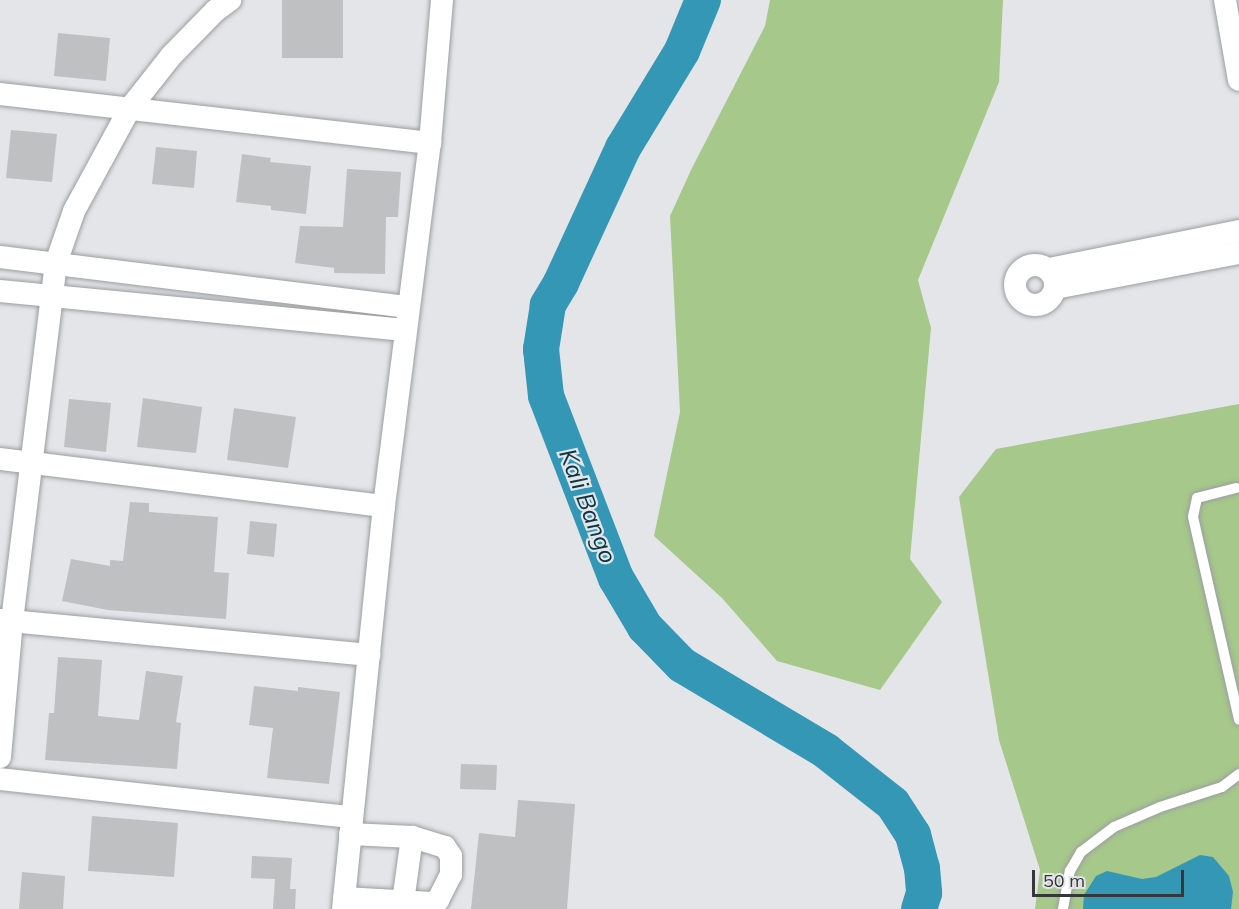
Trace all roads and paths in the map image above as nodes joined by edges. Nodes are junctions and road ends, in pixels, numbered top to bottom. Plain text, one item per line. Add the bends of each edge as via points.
1 (230, 0) edge
2 (442, 0) edge
3 (1225, 0) edge
4 (1239, 80) edge
5 (0, 94) edge
6 (130, 108) junction
7 (430, 143) junction
8 (1239, 231) edge
9 (1239, 253) edge
10 (0, 256) edge
11 (56, 263) junction
12 (0, 291) edge
13 (53, 294) junction
14 (408, 307) junction
15 (405, 330) junction
16 (0, 459) edge
17 (31, 462) junction
18 (1236, 488) dead end
19 (384, 506) junction
20 (6, 621) edge
21 (369, 655) junction
22 (1239, 720) edge
23 (0, 757) edge
24 (1239, 774) edge
25 (0, 779) edge
26 (350, 826) junction
27 (412, 837) junction
28 (343, 903) edge
29 (402, 906) edge
30 (1063, 909) edge

1 - 6 street via 171,56
2 - 7 street
3 - 4 street
5 - 6 street
6 - 7 street
6 - 11 street via 74,211
7 - 14 street
8 - 9 street via 1052,279
10 - 11 street
11 - 13 street
11 - 14 street
12 - 13 street
13 - 15 street
13 - 17 street
14 - 15 street
15 - 19 street
16 - 17 street
17 - 19 street
17 - 20 street
18 - 22 lane via 1197,498 1193,517
19 - 21 street
20 - 21 street
20 - 23 street
21 - 26 street
24 - 30 lane via 1222,787 1114,827 1082,852 1070,871
25 - 26 street
26 - 27 street
26 - 28 street
27 - 29 street
27 - 29 street via 446,847 451,856 450,875 438,900
28 - 29 street

